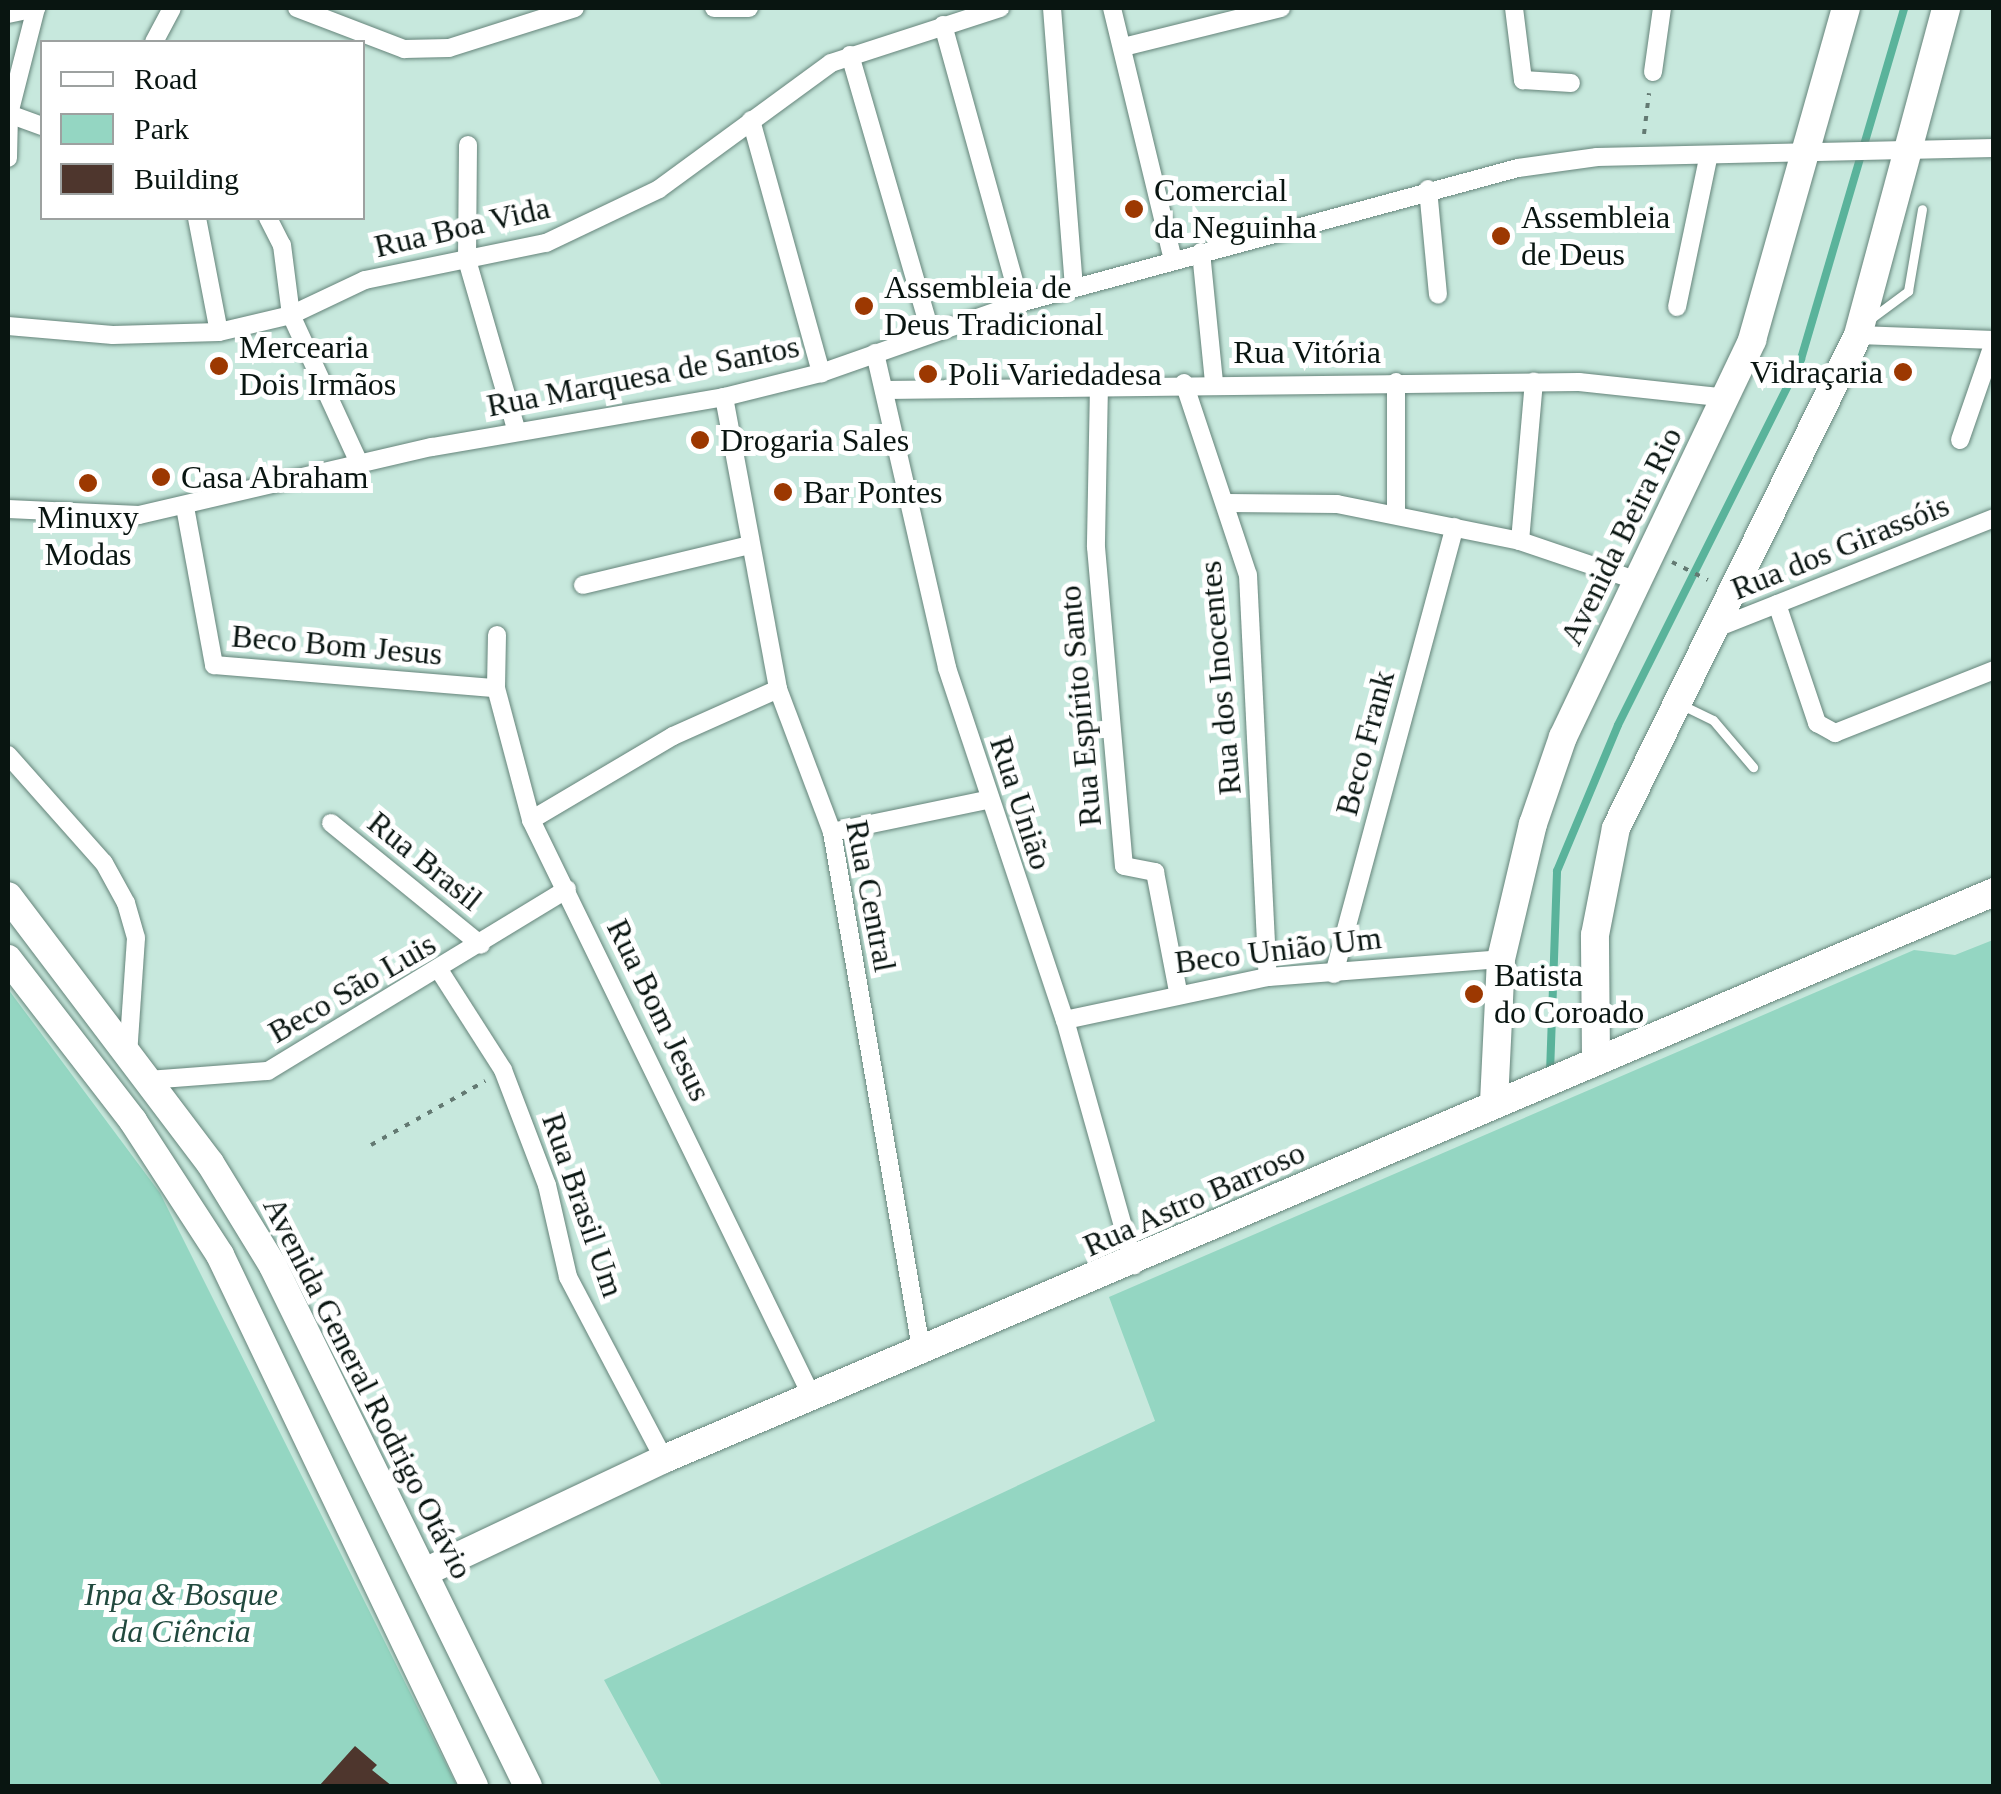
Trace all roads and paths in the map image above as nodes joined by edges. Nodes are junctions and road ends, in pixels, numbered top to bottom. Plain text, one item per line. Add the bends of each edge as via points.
1 (36, 8) edge
2 (172, 8) edge
3 (298, 8) edge
4 (714, 8) edge
5 (749, 8) edge
6 (1000, 8) edge
7 (1052, 8) edge
8 (1112, 8) edge
9 (1282, 8) edge
10 (1514, 8) edge
11 (1662, 8) edge
12 (1846, 8) edge
13 (1946, 8) edge
14 (570, 9) edge
15 (8, 14) edge
16 (944, 25) junction
17 (155, 40) edge
18 (1123, 46) junction
19 (850, 54) junction
20 (1652, 72) joint
21 (1572, 83) dead end
22 (8, 114) edge
23 (751, 120) junction
24 (40, 125) edge
25 (468, 145) dead end
26 (1994, 148) edge
27 (1906, 152) junction
28 (8, 154) edge
29 (1807, 156) junction
30 (1640, 158) junction
31 (1708, 158) junction
32 (1428, 189) junction
33 (1922, 209) dead end
34 (197, 220) edge
35 (269, 220) edge
36 (1201, 252) junction
37 (467, 260) junction
38 (1173, 260) junction
39 (1074, 288) junction
40 (1438, 295) dead end
41 (1020, 303) junction
42 (1677, 307) dead end
43 (291, 314) junction
44 (8, 326) edge
45 (1860, 328) junction
46 (930, 330) junction
47 (219, 332) junction
48 (1994, 341) edge
49 (875, 354) junction
50 (821, 373) junction
51 (1214, 382) junction
52 (1396, 382) junction
53 (1534, 382) junction
54 (1184, 384) junction
55 (1099, 385) junction
56 (885, 390) junction
57 (724, 397) junction
58 (1728, 398) junction
59 (517, 432) junction
60 (1960, 440) dead end
61 (359, 463) junction
62 (1227, 503) junction
63 (185, 507) junction
64 (8, 509) edge
65 (1396, 515) junction
66 (1994, 518) edge
67 (1454, 527) junction
68 (1520, 541) junction
69 (749, 544) junction
70 (1672, 562) dead end
71 (1705, 578) dead end
72 (1635, 580) junction
73 (584, 586) dead end
74 (1777, 604) junction
75 (1709, 632) junction
76 (497, 636) dead end
77 (1994, 670) edge
78 (496, 688) junction
79 (778, 689) junction
80 (1674, 703) junction
81 (8, 754) edge
82 (1753, 767) dead end
83 (987, 800) junction
84 (531, 820) junction
85 (330, 823) dead end
86 (832, 832) junction
87 (567, 889) junction
88 (1994, 892) edge
89 (8, 896) edge
90 (481, 946) junction
91 (1502, 959) junction
92 (8, 960) edge
93 (441, 973) junction
94 (1334, 974) junction
95 (1268, 977) junction
96 (1178, 992) junction
97 (1065, 1020) junction
98 (128, 1054) junction
99 (1596, 1058) junction
100 (504, 1070) junction
101 (147, 1080) junction
102 (1494, 1102) junction
103 (371, 1146) dead end
104 (1134, 1266) junction
105 (922, 1354) junction
106 (812, 1397) junction
107 (664, 1459) junction
108 (424, 1572) junction
109 (474, 1786) edge
110 (528, 1786) edge

1 - 15 street
1 - 22 street
2 - 17 street
3 - 14 street via 370,42 404,49 448,48
4 - 5 street
6 - 16 street, Rua Boa Vida
7 - 39 street
8 - 18 street
9 - 18 street
10 - 21 street via 1523,80
11 - 20 street
12 - 29 street, Avenida Beira Rio
13 - 27 street
16 - 19 street, Rua Boa Vida
16 - 41 street
18 - 38 street
19 - 23 street, Rua Boa Vida
19 - 46 street
20 - 30 path
22 - 24 street
22 - 28 street
23 - 37 street, Rua Boa Vida via 623,210 546,244
23 - 50 street
25 - 37 street
26 - 27 street, Rua Marquesa de Santos
27 - 29 street, Rua Marquesa de Santos
27 - 45 street
29 - 31 street, Rua Marquesa de Santos
29 - 58 street, Avenida Beira Rio
30 - 31 street, Rua Marquesa de Santos
30 - 32 street, Rua Marquesa de Santos via 1557,161
31 - 42 street
32 - 36 street, Rua Marquesa de Santos
32 - 40 street
33 - 45 lane via 1908,291
34 - 47 street
35 - 43 street via 282,245
36 - 38 street, Rua Marquesa de Santos
36 - 51 street
37 - 43 street, Rua Boa Vida via 365,280
37 - 59 street
38 - 39 street, Rua Marquesa de Santos
39 - 41 street, Rua Marquesa de Santos
41 - 46 street, Rua Marquesa de Santos
43 - 47 street, Rua Boa Vida
43 - 61 street
44 - 47 street, Rua Boa Vida via 112,335
45 - 48 street
45 - 75 street
46 - 49 street, Rua Marquesa de Santos
48 - 60 street
49 - 50 street, Rua Marquesa de Santos
49 - 56 street, Rua União
50 - 57 street, Rua Marquesa de Santos
51 - 52 street, Rua Vitória
51 - 54 street, Rua Vitória
52 - 53 street, Rua Vitória
52 - 65 street
53 - 58 street, Rua Vitória
53 - 68 street
54 - 55 street, Rua Vitória
54 - 62 street, Rua dos Inocentes
55 - 56 street, Rua Vitória
55 - 96 street, Rua Espírito Santo via 1096,546 1124,866 1155,872
56 - 83 street, Rua União via 947,668
57 - 59 street, Rua Marquesa de Santos
57 - 69 street, Rua Central
58 - 72 street, Avenida Beira Rio
59 - 61 street, Rua Marquesa de Santos
61 - 63 street, Rua Marquesa de Santos
62 - 65 street via 1307,501
62 - 95 street, Rua dos Inocentes via 1249,591
63 - 64 street, Rua Marquesa de Santos via 139,516
63 - 78 street, Beco Bom Jesus via 214,666
65 - 67 street
66 - 74 street, Rua dos Girassóis
67 - 68 street
67 - 94 street, Beco Frank
68 - 72 street
69 - 73 street
69 - 79 street, Rua Central
70 - 71 path
72 - 91 street, Avenida Beira Rio via 1563,737
74 - 75 street, Rua dos Girassóis
74 - 77 street via 1817,723 1835,733
75 - 80 street
76 - 78 street, Rua Bom Jesus
78 - 84 street, Rua Bom Jesus
79 - 84 street via 673,736
79 - 86 street, Rua Central
80 - 82 lane via 1713,720
80 - 99 street via 1616,828 1603,881
81 - 98 street via 104,863 126,903 136,938
83 - 86 street
83 - 97 street, Rua União
84 - 87 street, Rua Bom Jesus
85 - 90 street, Rua Brasil
86 - 105 street, Rua Central
87 - 90 street, Beco São Luis
87 - 106 street, Rua Bom Jesus
88 - 99 street, Rua Astro Barroso
89 - 98 street, Avenida General Rodrigo Otávio
90 - 93 street, Beco São Luis
91 - 94 street, Beco União Um
91 - 102 street, Avenida Beira Rio
92 - 109 street via 133,1121 220,1255
93 - 100 street, Rua Brasil Um
93 - 101 street, Beco São Luis via 268,1071
94 - 95 street, Beco União Um
95 - 96 street, Beco União Um
96 - 97 street, Beco União Um
97 - 104 street, Rua União
98 - 101 street, Avenida General Rodrigo Otávio
99 - 102 street, Rua Astro Barroso
100 - 103 path
100 - 107 street, Rua Brasil Um via 547,1185 568,1276
101 - 108 street, Avenida General Rodrigo Otávio via 273,1266
102 - 104 street, Rua Astro Barroso
104 - 105 street, Rua Astro Barroso
105 - 106 street, Rua Astro Barroso
106 - 107 street, Rua Astro Barroso
107 - 108 street, Rua Astro Barroso
108 - 110 street, Avenida General Rodrigo Otávio

